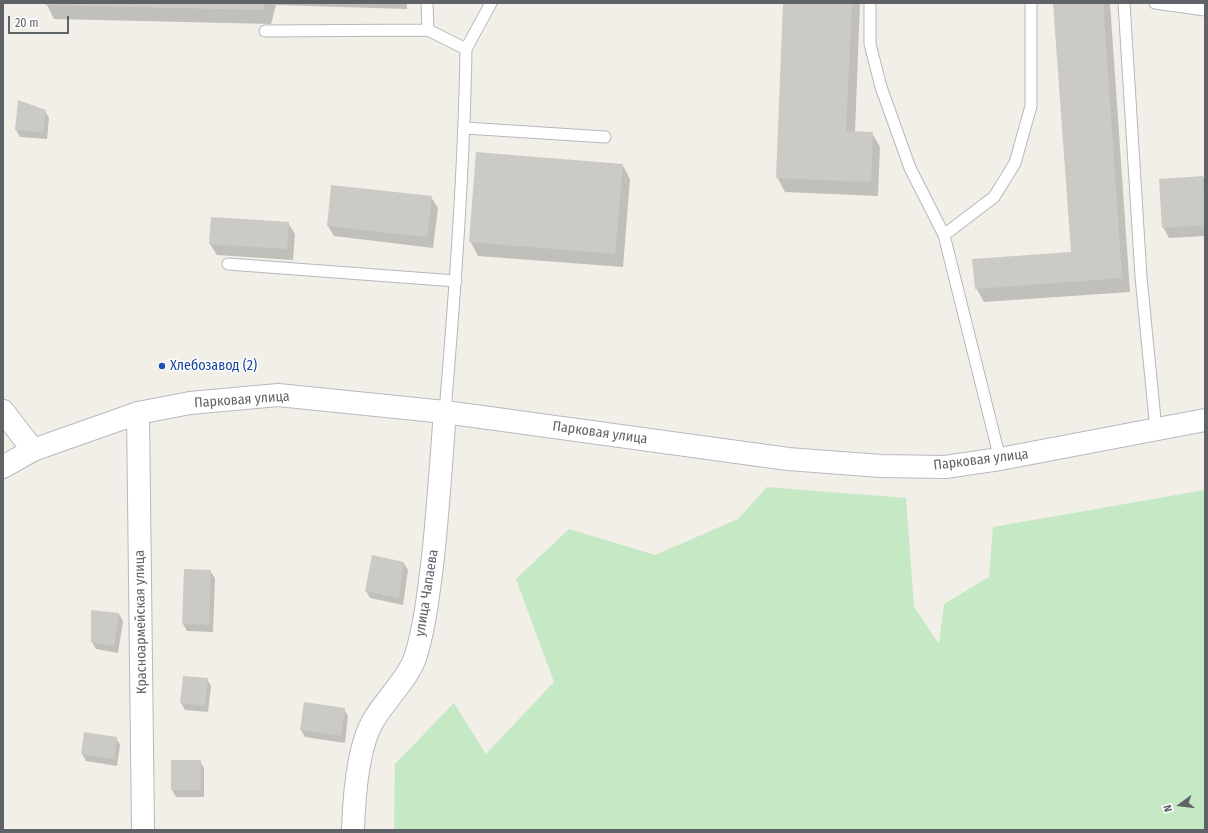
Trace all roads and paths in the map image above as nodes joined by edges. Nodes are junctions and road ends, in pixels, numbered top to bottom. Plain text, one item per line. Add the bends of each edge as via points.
1 (427, 3) edge
2 (491, 3) edge
3 (870, 3) edge
4 (1031, 3) edge
5 (1124, 3) edge
6 (1155, 3) edge
7 (1205, 10) edge
8 (428, 30) junction
9 (265, 31) dead end
10 (466, 48) junction
11 (465, 128) junction
12 (605, 137) dead end
13 (944, 235) junction
14 (228, 264) dead end
15 (456, 281) junction
16 (3, 411) edge
17 (445, 412) junction
18 (138, 413) junction
19 (1205, 420) edge
20 (1156, 430) junction
21 (33, 450) junction
22 (1000, 459) junction
23 (3, 468) edge
24 (143, 830) edge
25 (353, 830) edge

1 - 8 lane
2 - 10 lane
3 - 13 lane via 870,44 881,87 910,168
4 - 13 lane via 1031,106 1015,163 994,197
5 - 20 lane via 1141,277
6 - 7 lane
8 - 9 lane
8 - 10 lane
10 - 11 lane
11 - 12 lane
11 - 15 lane
13 - 22 lane
14 - 15 lane
15 - 17 lane
16 - 21 main road
17 - 18 main road, Парковая улица via 278,395 190,403
17 - 22 main road, Парковая улица via 788,459 881,466 945,467
17 - 25 main road, улица Чапаева via 438,516 425,622 415,657 394,693 372,722 359,759
18 - 21 main road, Парковая улица
18 - 24 main road, Красноармейская улица
19 - 20 main road, Парковая улица
20 - 22 main road, Парковая улица
21 - 23 main road, Парковая улица

